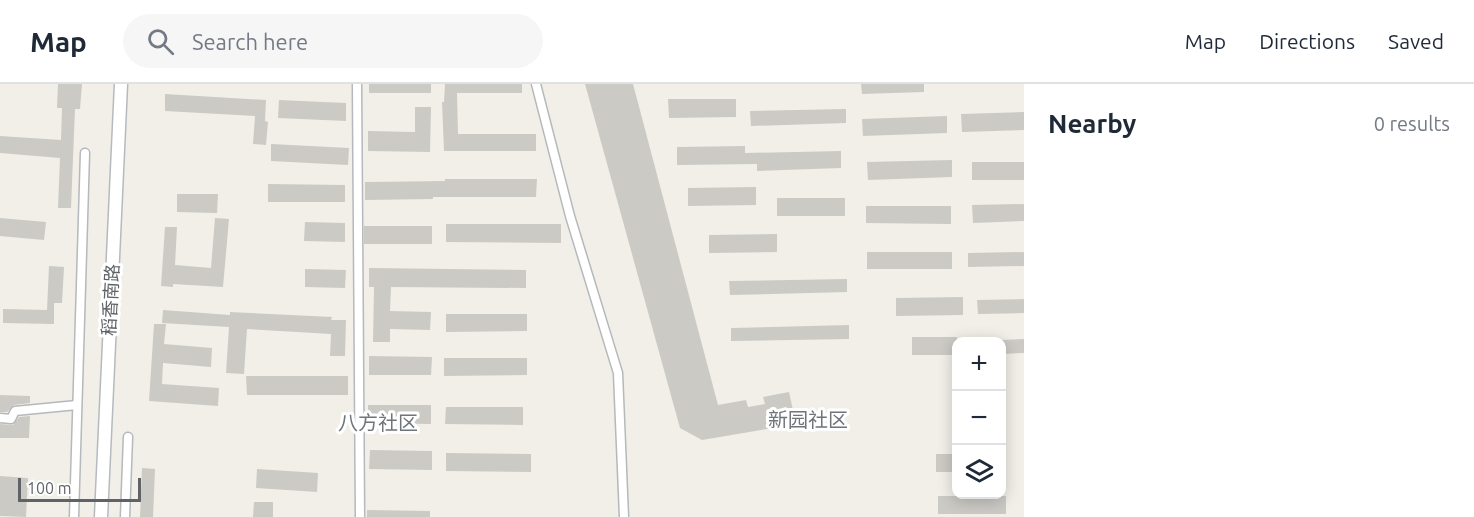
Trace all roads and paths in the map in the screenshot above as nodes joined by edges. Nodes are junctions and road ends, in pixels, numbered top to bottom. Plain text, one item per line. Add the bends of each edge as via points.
1 (121, 84) edge
2 (357, 84) edge
3 (536, 84) edge
4 (85, 153) dead end
5 (78, 405) junction
6 (0, 418) edge
7 (128, 437) dead end
8 (74, 517) edge
9 (101, 517) edge
10 (125, 517) edge
11 (360, 517) edge
12 (624, 517) edge

1 - 9 main road, 稻香南路
2 - 11 street
3 - 12 street via 570,216 618,373
4 - 5 street
5 - 6 street via 15,411 11,419
5 - 8 street
7 - 10 street

